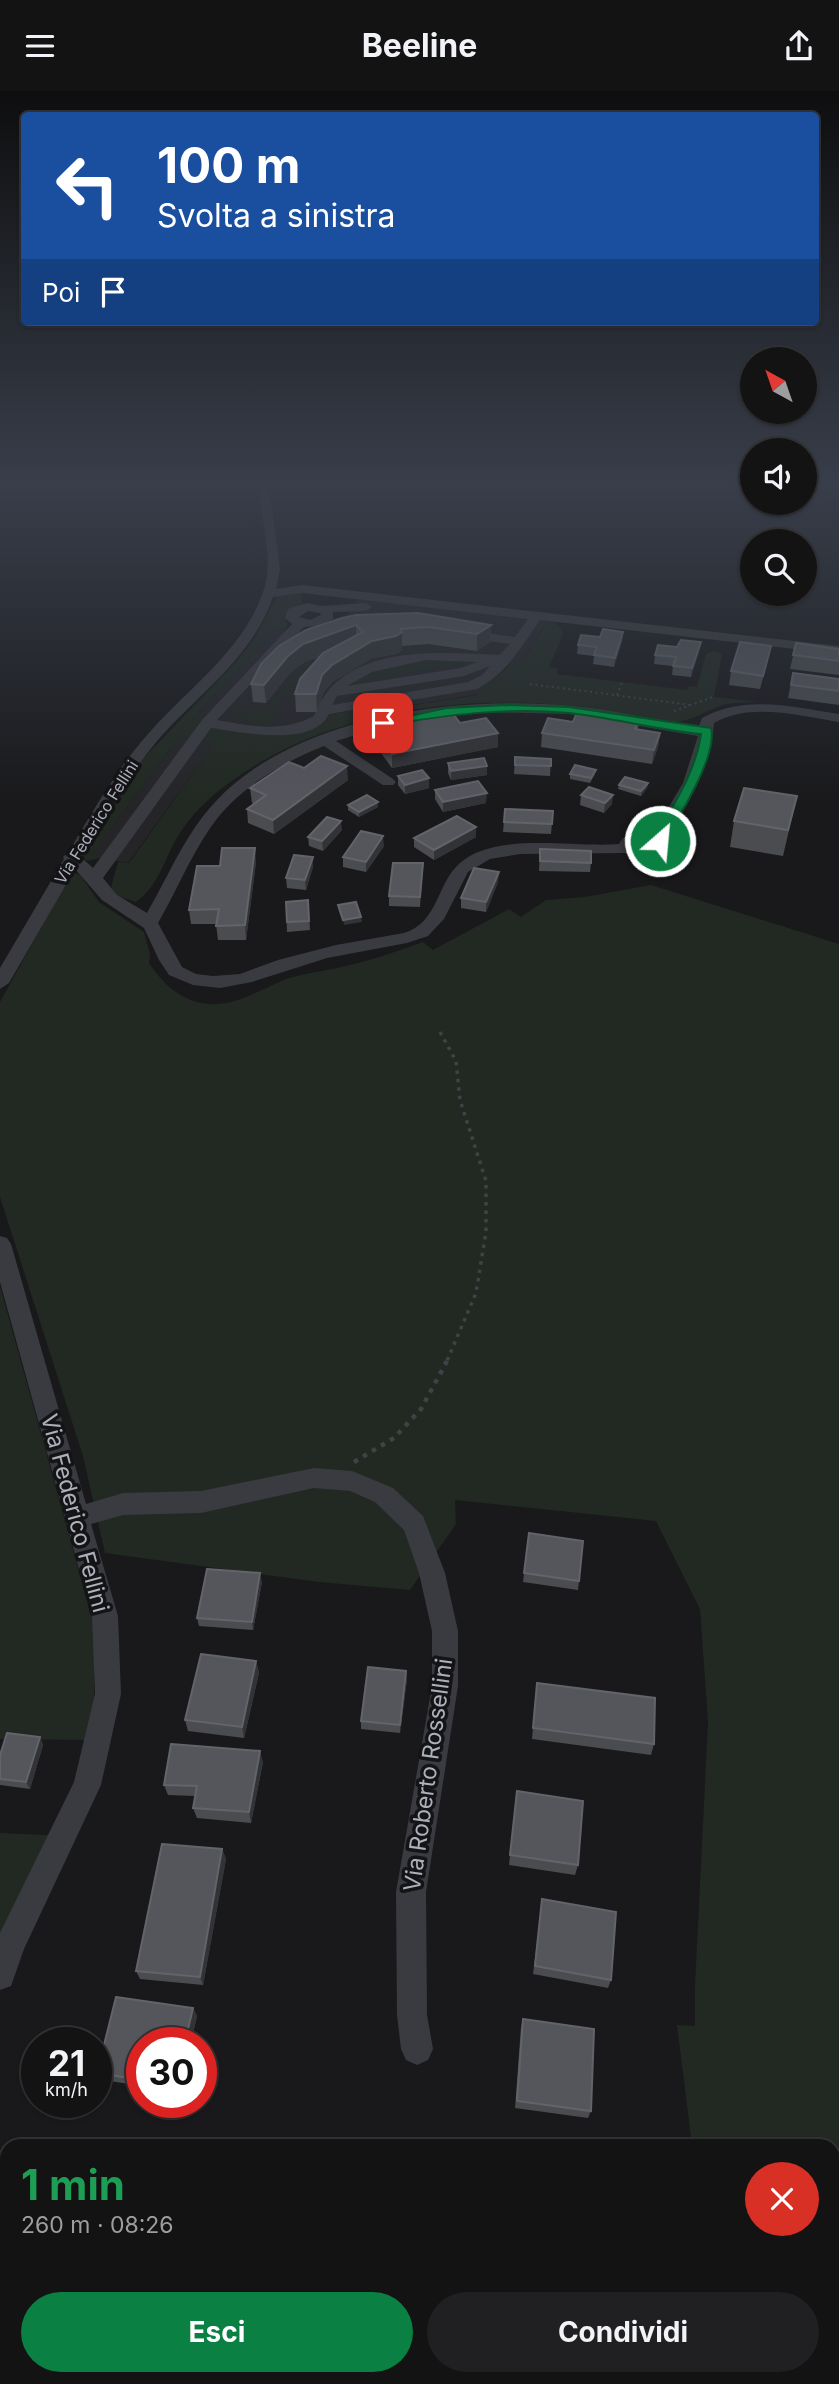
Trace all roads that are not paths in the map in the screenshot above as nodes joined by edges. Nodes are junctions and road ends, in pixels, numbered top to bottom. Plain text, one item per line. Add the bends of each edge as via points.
1 (277, 592) edge
2 (315, 592) edge
3 (329, 592) edge
4 (269, 594) joint
5 (319, 610) junction
6 (357, 621) edge
7 (532, 621) junction
8 (300, 623) junction
9 (451, 633) edge
10 (519, 641) junction
11 (839, 650) edge
12 (509, 655) junction
13 (495, 660) junction
14 (332, 693) junction
15 (226, 702) junction
16 (323, 711) junction
17 (839, 718) edge
18 (207, 723) junction
19 (255, 730) junction
20 (707, 731) junction
21 (325, 740) junction
22 (388, 782) dead end
23 (71, 857) junction
24 (94, 878) junction
25 (149, 923) junction
26 (0, 983) edge
27 (0, 1244) edge
28 (79, 1517) junction
29 (0, 1975) edge
30 (418, 2049) dead end

1 - 4 street
2 - 5 street
3 - 7 street
4 - 23 street, Via Federico Fellini via 243,645 123,773
5 - 6 street
5 - 7 street via 355,605
5 - 8 street via 312,624
5 - 8 street via 297,609 291,615
7 - 10 street
7 - 11 street
8 - 15 street
9 - 10 street
10 - 12 street
12 - 13 street
12 - 16 street via 487,678 472,686
13 - 14 street via 464,672
13 - 14 street via 434,656 393,661 356,674
14 - 16 street
15 - 18 street
15 - 19 street via 236,721
16 - 19 street via 307,727
17 - 20 street via 739,708 707,721
18 - 19 street
18 - 24 street
20 - 21 street via 569,710 506,708 410,716
20 - 25 street via 705,751 657,839 637,836 629,839 628,848 609,851 520,850 484,855 457,873 437,916 417,935 349,946 237,981 220,982 182,975 172,967
21 - 22 street
21 - 25 street via 264,769 222,802
23 - 24 street
23 - 26 street, Via Federico Fellini
24 - 25 street via 113,901
27 - 28 street, Via Federico Fellini
28 - 29 street, Via Federico Fellini via 105,1616 108,1694 87,1785
28 - 30 street, Via Roberto Rossellini via 123,1504 201,1501 314,1478 352,1481 384,1495 414,1524 432,1573 445,1631 445,1686 411,1892 412,2015

